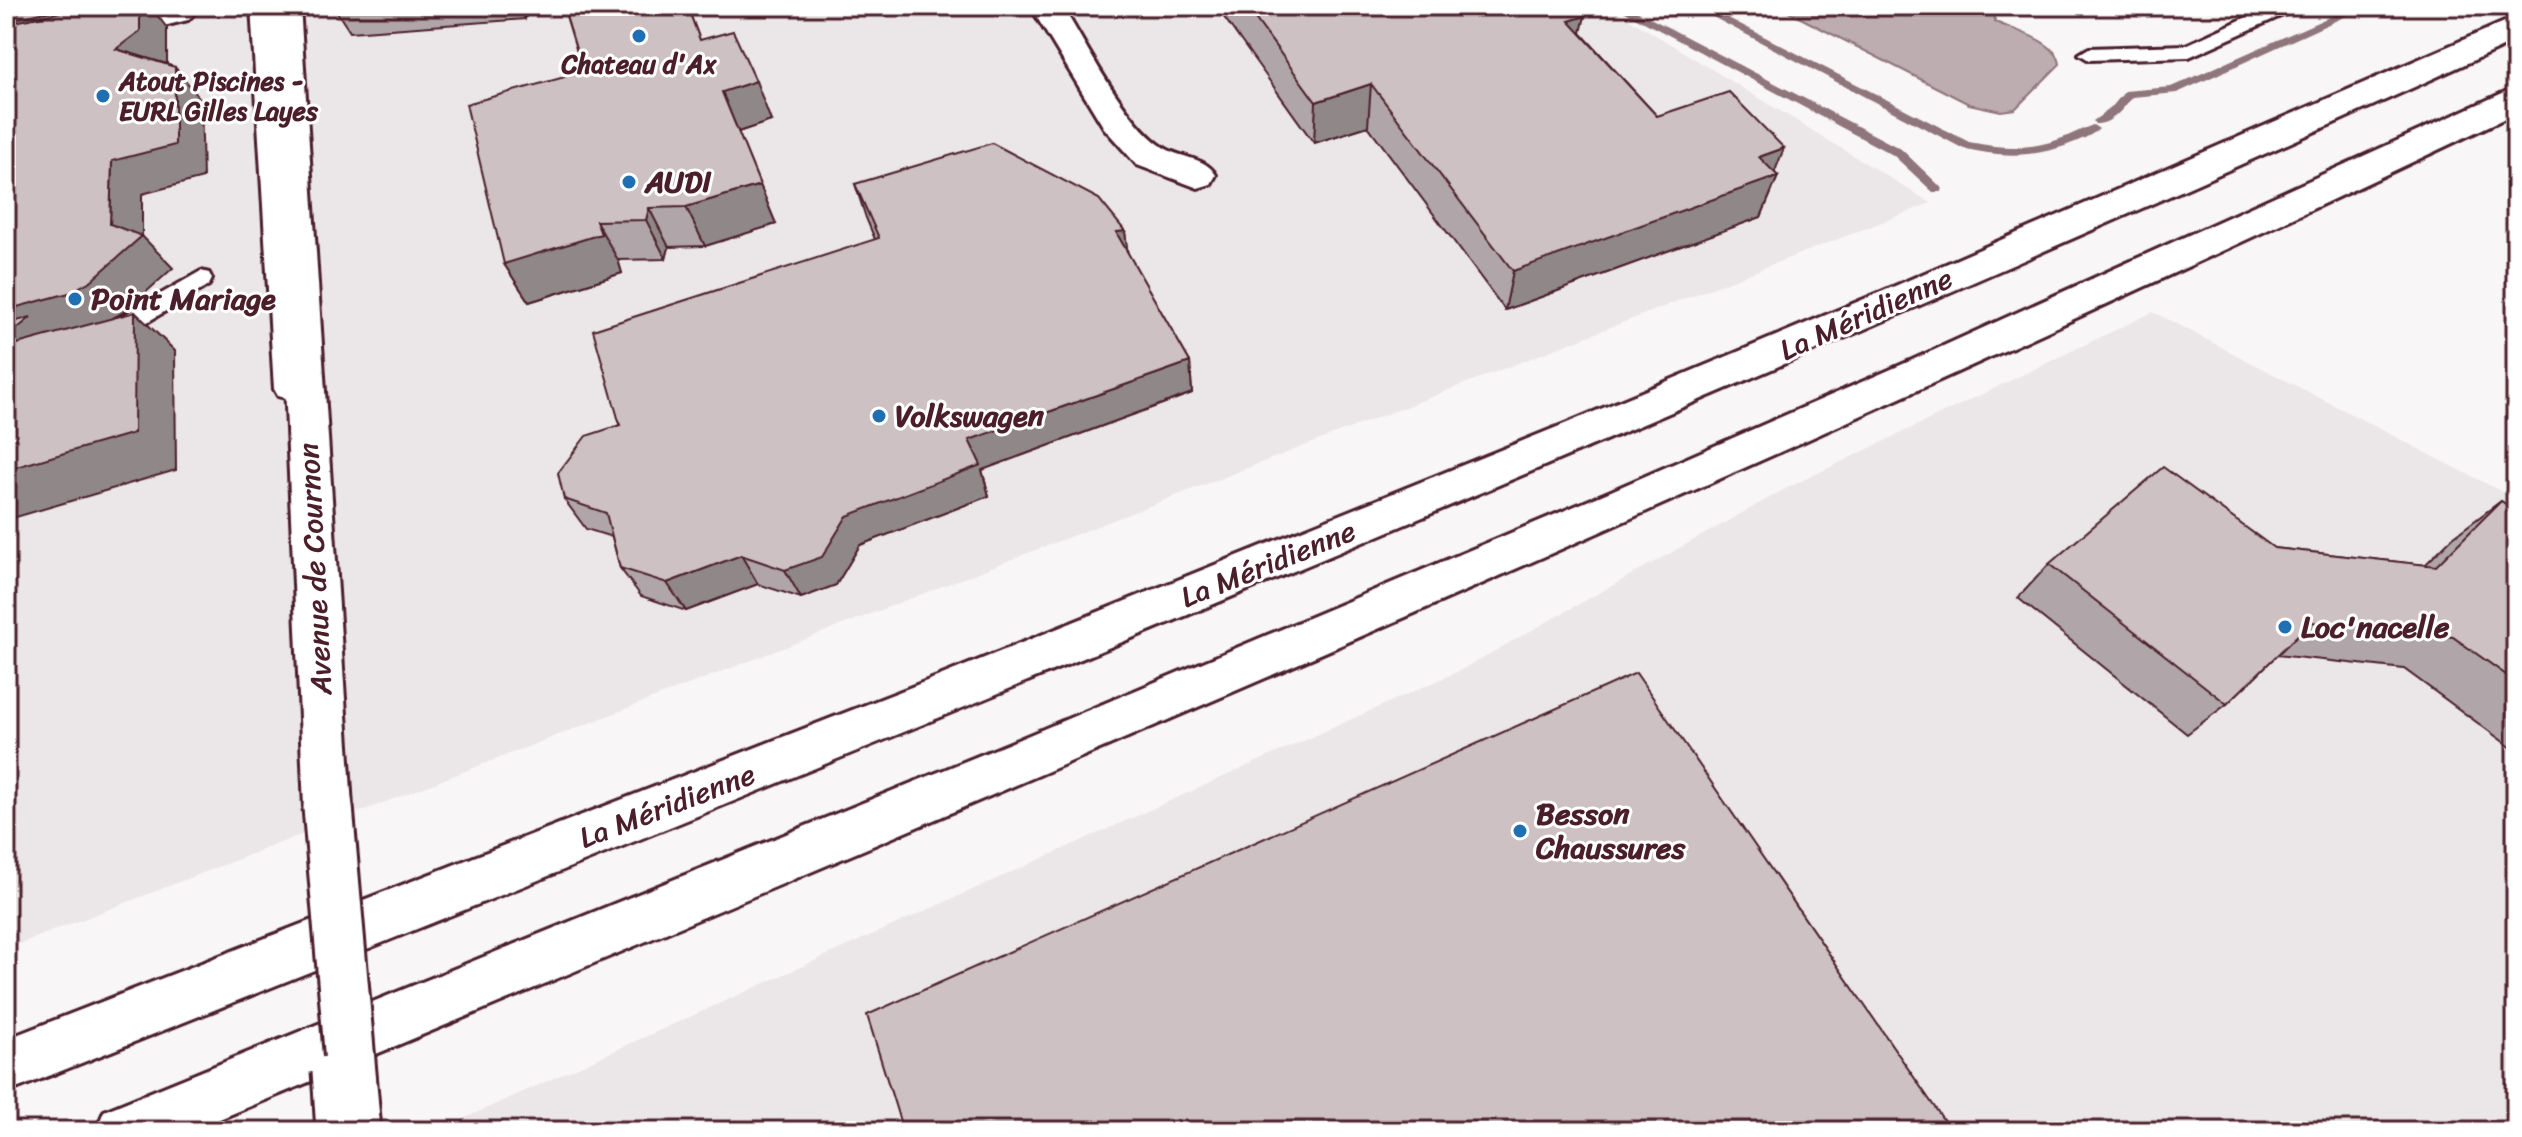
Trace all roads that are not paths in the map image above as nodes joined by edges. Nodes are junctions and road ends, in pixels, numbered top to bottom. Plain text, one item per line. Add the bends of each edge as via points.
1 (191, 6) edge
2 (261, 6) edge
3 (284, 6) edge
4 (1046, 6) edge
5 (2287, 6) edge
6 (2516, 28) edge
7 (108, 33) edge
8 (2089, 54) dead end
9 (2516, 99) edge
10 (1198, 175) dead end
11 (201, 279) dead end
12 (95, 338) edge
13 (319, 811) junction
14 (6, 1066) edge
15 (124, 1131) edge
16 (331, 1131) edge
17 (356, 1131) edge

1 - 7 lane via 181,16
2 - 13 lane via 306,696
3 - 13 main road, Avenue de Cournon
4 - 10 main road via 1116,120 1150,156
5 - 8 lane via 2189,51
6 - 14 main road, La Méridienne via 1740,369 913,710
9 - 15 main road via 1775,439 937,797
11 - 12 lane
13 - 16 lane, bridge
13 - 17 main road, Avenue de Cournon, bridge

